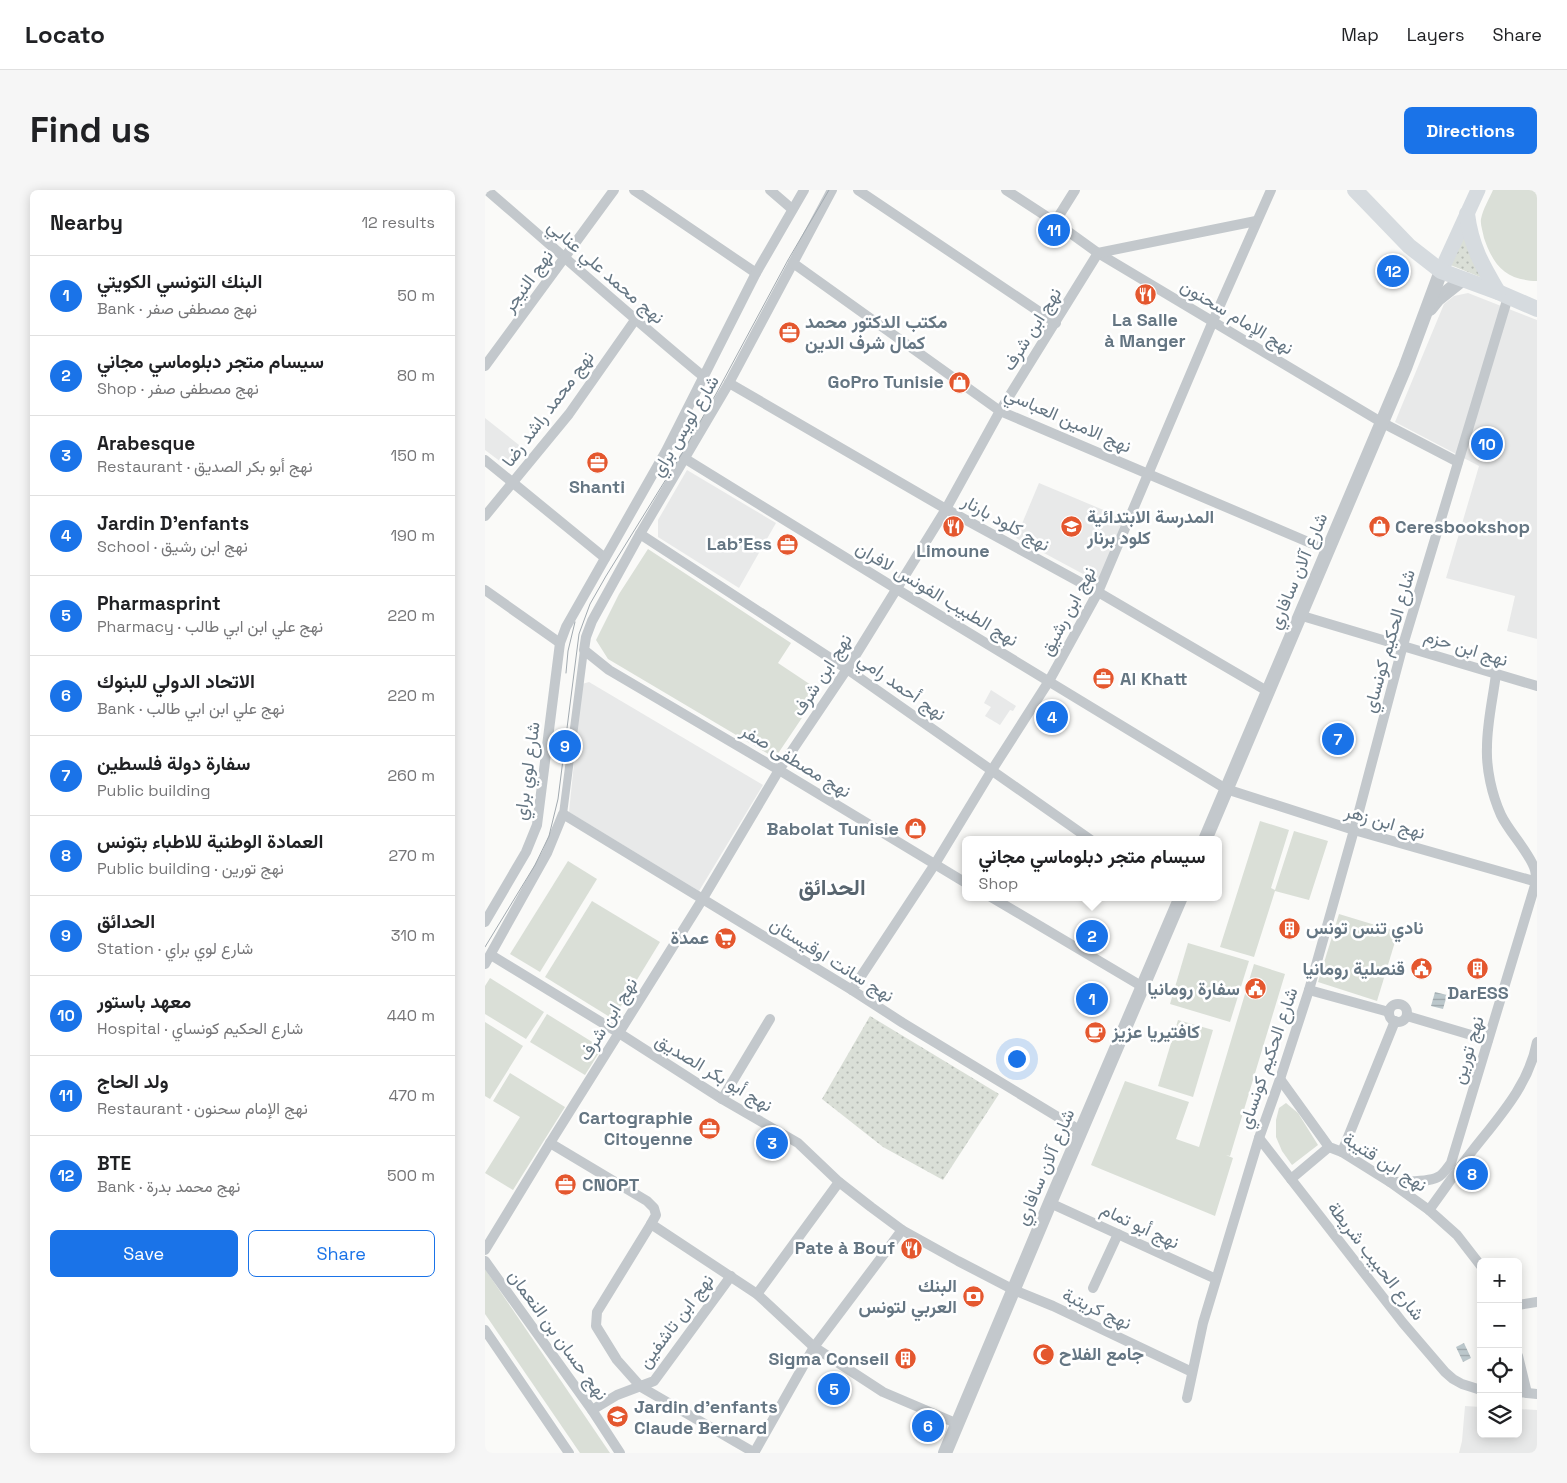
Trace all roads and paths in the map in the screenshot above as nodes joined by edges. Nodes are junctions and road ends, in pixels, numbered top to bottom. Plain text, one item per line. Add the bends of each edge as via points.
1 (487, 190) edge
2 (614, 190) edge
3 (634, 190) edge
4 (771, 190) edge
5 (804, 190) edge
6 (832, 190) edge
7 (858, 190) edge
8 (1006, 190) edge
9 (1075, 190) edge
10 (1271, 190) edge
11 (1355, 190) edge
12 (1478, 190) edge
13 (792, 209) junction
14 (1467, 214) junction
15 (1256, 221) junction
16 (1055, 222) junction
17 (1098, 253) junction
18 (565, 257) junction
19 (793, 263) junction
20 (1441, 271) junction
21 (756, 273) junction
22 (1463, 279) junction
23 (1506, 296) junction
24 (1537, 296) edge
25 (1537, 309) edge
26 (1424, 316) junction
27 (635, 320) junction
28 (1213, 322) junction
29 (1056, 323) junction
30 (487, 361) edge
31 (704, 377) junction
32 (729, 383) junction
33 (1001, 410) junction
34 (1381, 422) junction
35 (684, 458) junction
36 (485, 460) edge
37 (1458, 462) junction
38 (1149, 474) junction
39 (513, 483) junction
40 (946, 509) junction
41 (485, 516) edge
42 (640, 534) junction
43 (1327, 550) junction
44 (605, 558) junction
45 (895, 588) junction
46 (485, 590) edge
47 (1098, 592) junction
48 (1299, 615) junction
49 (560, 643) junction
50 (1403, 645) junction
51 (583, 650) junction
52 (847, 668) junction
53 (1496, 674) junction
54 (1049, 681) junction
55 (1537, 686) edge
56 (1267, 691) junction
57 (779, 770) junction
58 (992, 770) junction
59 (1226, 788) junction
60 (564, 815) junction
61 (1354, 830) junction
62 (1085, 836) edge
63 (1207, 836) edge
64 (935, 864) junction
65 (962, 881) edge
66 (1536, 882) edge
67 (702, 900) junction
68 (998, 901) edge
69 (1177, 901) edge
70 (485, 922) edge
71 (488, 960) edge
72 (1143, 987) junction
73 (852, 990) junction
74 (1309, 990) junction
75 (1392, 1016) junction
76 (1407, 1016) junction
77 (770, 1019) dead end
78 (619, 1033) junction
79 (1488, 1040) junction
80 (1537, 1042) edge
81 (1280, 1079) junction
82 (722, 1098) junction
83 (1081, 1131) junction
84 (1259, 1138) junction
85 (550, 1143) junction
86 (1329, 1147) junction
87 (1343, 1152) junction
88 (1455, 1166) junction
89 (1291, 1179) junction
90 (839, 1182) junction
91 (1390, 1182) junction
92 (1050, 1203) junction
93 (1429, 1210) junction
94 (651, 1224) junction
95 (902, 1230) junction
96 (1118, 1234) junction
97 (485, 1250) edge
98 (485, 1261) edge
99 (1477, 1261) edge
100 (731, 1276) junction
101 (1216, 1279) junction
102 (1093, 1288) dead end
103 (1014, 1290) junction
104 (757, 1294) junction
105 (1537, 1302) edge
106 (1522, 1304) edge
107 (485, 1330) edge
108 (815, 1347) junction
109 (1192, 1372) junction
110 (1522, 1372) edge
111 (641, 1387) junction
112 (1477, 1389) edge
113 (1527, 1393) edge
114 (1187, 1398) dead end
115 (592, 1410) junction
116 (957, 1424) junction
117 (569, 1453) edge
118 (620, 1453) edge
119 (755, 1453) edge
120 (945, 1453) edge

1 - 18 street, نهج محمد علي عنابي
2 - 18 street, نهج النيجر
3 - 21 street
4 - 13 street
5 - 13 street, شارع لويس براي
6 - 19 street, شارع لويس براي
7 - 29 street
8 - 16 street, نهج الإمام سحنون
9 - 16 street
10 - 15 street, نهج ابن رشيق
11 - 20 main road via 1409,246
12 - 14 main road
13 - 21 street, شارع لويس براي
14 - 20 main road
14 - 23 main road via 1480,261
15 - 17 street
15 - 28 street, نهج ابن رشيق
16 - 17 street, نهج الإمام سحنون
17 - 28 street, نهج الإمام سحنون
17 - 29 street, نهج ابن شرف
18 - 27 street, نهج محمد علي عنابي
18 - 30 street, نهج النيجر
19 - 32 street, شارع لويس براي
19 - 33 street, نهج الامين العباسي
20 - 22 main road
20 - 26 street, شارع آلان سافاري
21 - 31 street, شارع لويس براي
22 - 23 main road
22 - 26 street
23 - 24 main road
23 - 25 main road
23 - 37 street, شارع الحكيم كونساي
26 - 34 street, شارع آلان سافاري
27 - 31 street, نهج محمد علي عنابي
27 - 39 street, نهج محمد راشد رضا via 569,414
28 - 34 street, نهج الإمام سحنون
28 - 38 street, نهج ابن رشيق
29 - 33 street, نهج ابن شرف
31 - 44 street, شارع لويس براي
32 - 35 street, شارع لويس براي
32 - 40 street, نهج كلود بارنار
33 - 38 street, نهج الامين العباسي
33 - 40 street, نهج ابن شرف
34 - 37 street, نهج الإمام سحنون
34 - 43 street, شارع آلان سافاري
35 - 42 street, شارع لويس براي
35 - 45 street, نهج الطبيب الفونس لافران
36 - 39 street
37 - 50 street, شارع الحكيم كونساي
38 - 43 street, نهج الامين العباسي
38 - 47 street, نهج ابن رشيق
39 - 41 street, نهج محمد راشد رضا
39 - 44 street
40 - 45 street, نهج ابن شرف
40 - 47 street, نهج كلود بارنار
42 - 51 street, شارع لويس براي via 593,621
42 - 52 street, نهج أحمد رامي
43 - 48 street, شارع آلان سافاري
44 - 49 street, شارع لويس براي via 574,611
45 - 52 street, نهج ابن شرف
45 - 54 street, نهج الطبيب الفونس لافران
46 - 49 street
47 - 54 street, نهج ابن رشيق
47 - 56 street, نهج كلود بارنار
48 - 50 street, نهج ابن حزم
48 - 56 street, شارع آلان سافاري
49 - 70 street, شارع لوي براي via 537,825 526,852
50 - 53 street, نهج ابن حزم
50 - 61 street, شارع الحكيم كونساي
51 - 57 street, نهج مصطفى صفر via 609,670
51 - 60 street
52 - 57 street, نهج ابن شرف
52 - 58 street, نهج أحمد رامي
53 - 55 street, نهج ابن حزم
53 - 66 street via 1486,748 1489,773 1501,815 1530,860
54 - 58 street, نهج ابن رشيق
54 - 59 street, نهج الطبيب الفونس لافران
56 - 59 street, شارع آلان سافاري
57 - 64 street, نهج مصطفى صفر
57 - 67 street, نهج ابن شرف
58 - 62 street, نهج أحمد رامي
58 - 64 street, نهج ابن رشيق
59 - 61 street, نهج ابن زهر
59 - 63 street, شارع آلان سافاري
60 - 67 street, نهج سانت اوقيستان
60 - 71 street via 547,853
61 - 66 street, نهج ابن زهر
61 - 74 street, شارع الحكيم كونساي
64 - 65 street, نهج مصطفى صفر
64 - 73 street, نهج ابن رشيق
66 - 79 street, نهج تورين
67 - 73 street, نهج سانت اوقيستان
67 - 78 street, نهج ابن شرف
68 - 72 street
69 - 72 street, شارع آلان سافاري
71 - 78 street, نهج أبو بكر الصديق
72 - 83 street, شارع آلان سافاري
73 - 83 street, نهج سانت اوقيستان
74 - 75 street
74 - 81 street, شارع الحكيم كونساي
75 - 76 street via 1403,1020
75 - 76 street via 1390,1009 1401,1004 1406,1008
75 - 87 street
76 - 79 street
77 - 82 street
78 - 82 street, نهج أبو بكر الصديق
78 - 85 street, نهج ابن شرف
79 - 88 street, نهج تورين
80 - 88 street, نهج تورين via 1526,1078 1515,1096
81 - 84 street, شارع الحكيم كونساي
81 - 86 street, نهج ابن قتيبة
82 - 90 street, نهج أبو بكر الصديق via 797,1142
83 - 92 street, شارع آلان سافاري
84 - 89 street, شارع الحبيب شريطة
84 - 101 street, شارع الحكيم كونساي
85 - 94 street via 647,1201 654,1208
85 - 97 street, نهج ابن شرف
86 - 87 street, نهج ابن قتيبة
86 - 89 street
87 - 91 street, نهج ابن قتيبة
88 - 91 street, نهج تورين via 1437,1178
88 - 93 street, نهج تورين
89 - 112 street, شارع الحبيب شريطة via 1403,1324 1445,1372 1462,1384
90 - 95 street, نهج أبو بكر الصديق
90 - 104 street
91 - 93 street, نهج ابن قتيبة
92 - 96 street, نهج أبو تمام
92 - 103 street, شارع آلان سافاري
93 - 99 street, نهج ابن قتيبة via 1457,1236
94 - 100 street
94 - 111 street via 610,1289 596,1318 596,1326 617,1360
95 - 103 street, نهج أبو بكر الصديق
95 - 108 street
96 - 101 street, نهج أبو تمام
96 - 102 street
98 - 115 street, نهج حسان بن النعمان
100 - 104 street
100 - 111 street, نهج ابن تاشفين via 654,1381
101 - 109 street, شارع الحكيم كونساي
103 - 109 street, نهج كريتبة
103 - 116 street, شارع آلان سافاري
104 - 108 street
105 - 106 street
107 - 117 street
108 - 116 street via 883,1392
108 - 119 street
109 - 114 street, شارع الحكيم كونساي
110 - 113 street
111 - 115 street, نهج ابن تاشفين via 617,1395
111 - 119 street
115 - 118 street, نهج حسان بن النعمان
116 - 120 street, شارع آلان سافاري

